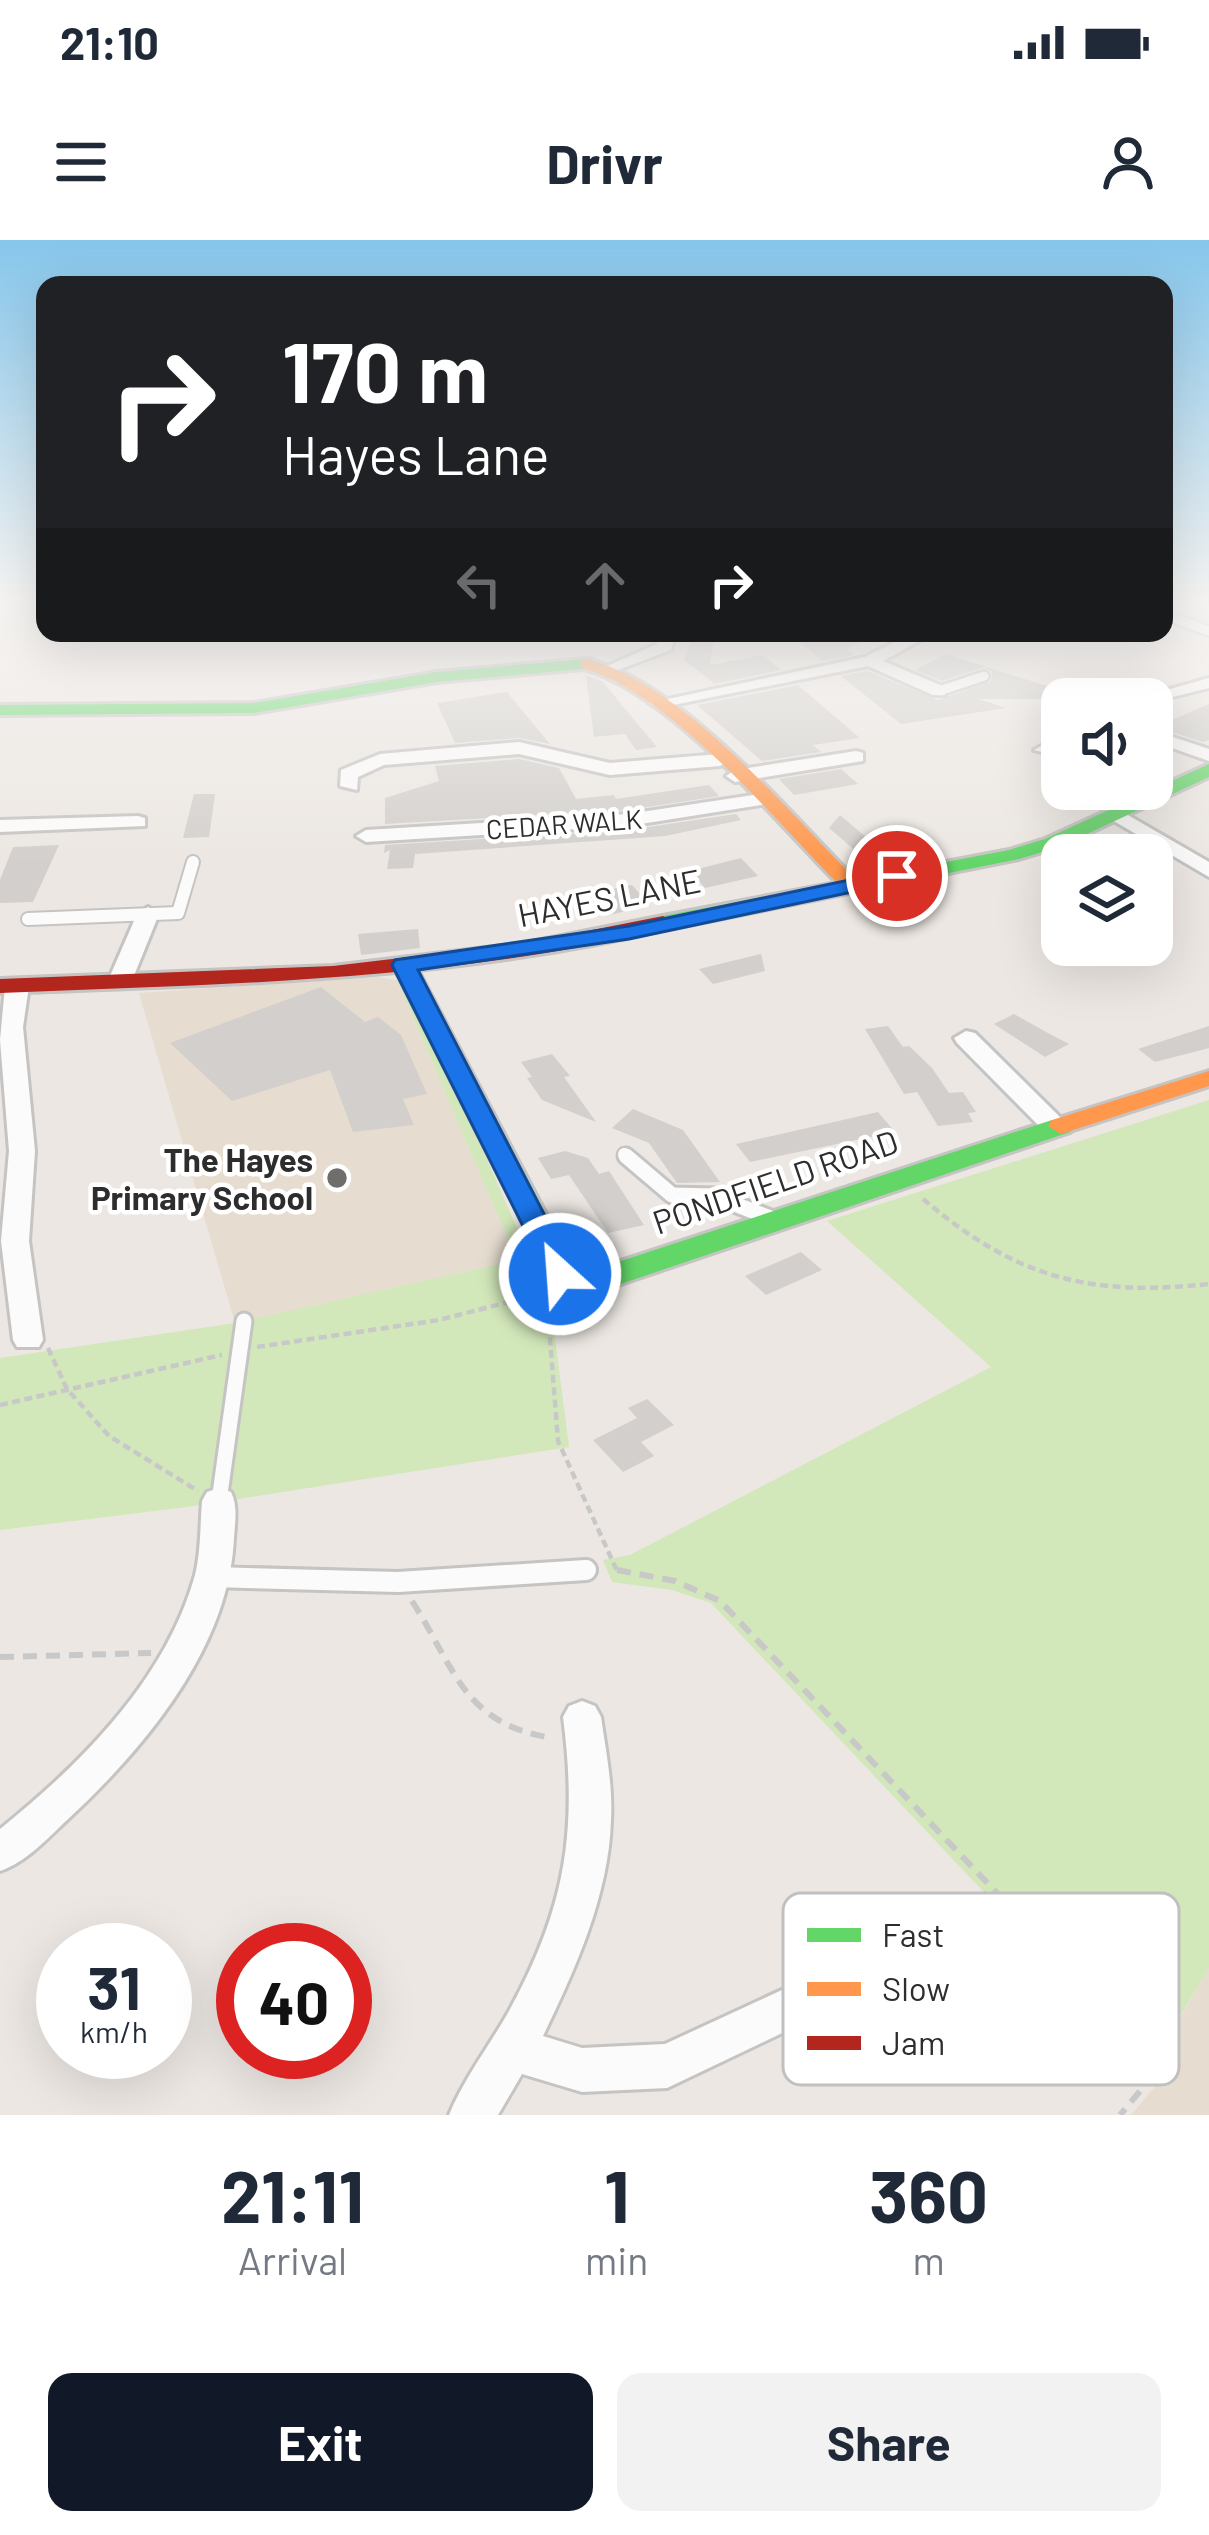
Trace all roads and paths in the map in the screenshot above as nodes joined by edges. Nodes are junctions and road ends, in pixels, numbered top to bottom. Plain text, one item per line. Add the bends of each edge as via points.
1 (371, 690) edge
2 (643, 690) edge
3 (728, 690) edge
4 (934, 690) edge
5 (943, 690) edge
6 (938, 691) joint
7 (658, 703) junction
8 (0, 710) edge
9 (1173, 742) edge
10 (1209, 755) edge
11 (856, 757) dead end
12 (728, 768) junction
13 (1209, 770) edge
14 (350, 786) dead end
15 (760, 800) junction
16 (1114, 813) junction
17 (138, 822) dead end
18 (0, 826) edge
19 (366, 836) dead end
20 (193, 862) dead end
21 (1209, 871) edge
22 (850, 885) junction
23 (148, 914) junction
24 (28, 920) dead end
25 (404, 965) junction
26 (119, 983) junction
27 (9, 986) edge
28 (966, 1038) dead end
29 (1209, 1078) edge
30 (1054, 1126) junction
31 (624, 1154) dead end
32 (898, 1177) junction
33 (773, 1219) junction
34 (1209, 1284) edge
35 (244, 1321) dead end
36 (40, 1345) joint
37 (241, 1351) junction
38 (65, 1386) junction
39 (0, 1405) edge
40 (220, 1501) junction
41 (586, 1570) dead end
42 (212, 1577) junction
43 (398, 1582) junction
44 (180, 1653) junction
45 (0, 1657) edge
46 (583, 1726) joint
47 (0, 1853) edge
48 (992, 1888) junction
49 (986, 1893) edge
50 (997, 1893) edge
51 (783, 2011) edge
52 (514, 2049) junction
53 (1145, 2085) edge
54 (472, 2115) edge
55 (1120, 2115) edge

1 - 8 street via 254,708
2 - 7 street
3 - 7 street
4 - 6 street
5 - 6 lane
7 - 12 street
9 - 10 street
11 - 12 street
12 - 14 street via 610,770 519,748 380,760 356,767
12 - 15 street
13 - 16 street, HAYES LANE
15 - 19 street, CEDAR WALK via 628,820
15 - 22 street
16 - 21 street
16 - 22 street, HAYES LANE via 1012,855
17 - 18 street
20 - 23 lane via 178,913
22 - 25 street, HAYES LANE via 629,933
23 - 24 lane
23 - 26 street
25 - 26 street, HAYES LANE
25 - 33 street, PONDFIELD ROAD via 568,1283 586,1285
26 - 27 street, HAYES LANE
27 - 36 street via 22,1151 15,1241
28 - 30 street
29 - 30 street, PONDFIELD ROAD
30 - 32 street, PONDFIELD ROAD
31 - 33 lane via 672,1195 714,1196
32 - 33 street, PONDFIELD ROAD
32 - 34 path via 990,1252 1068,1284 1141,1294
35 - 37 lane
36 - 38 path
37 - 38 path
37 - 40 lane
37 - 48 path via 439,1320 548,1292 558,1441 619,1574 675,1581 719,1601
38 - 39 path
38 - 40 path via 105,1436 150,1470
40 - 42 street
41 - 43 lane
42 - 43 lane
42 - 44 street
43 - 46 path via 467,1700 500,1727 526,1737
44 - 45 path
44 - 47 street via 126,1733
46 - 52 street via 591,1834 562,1945
48 - 49 path
48 - 50 path
51 - 52 street via 667,2066 583,2070
52 - 54 street
53 - 55 path

